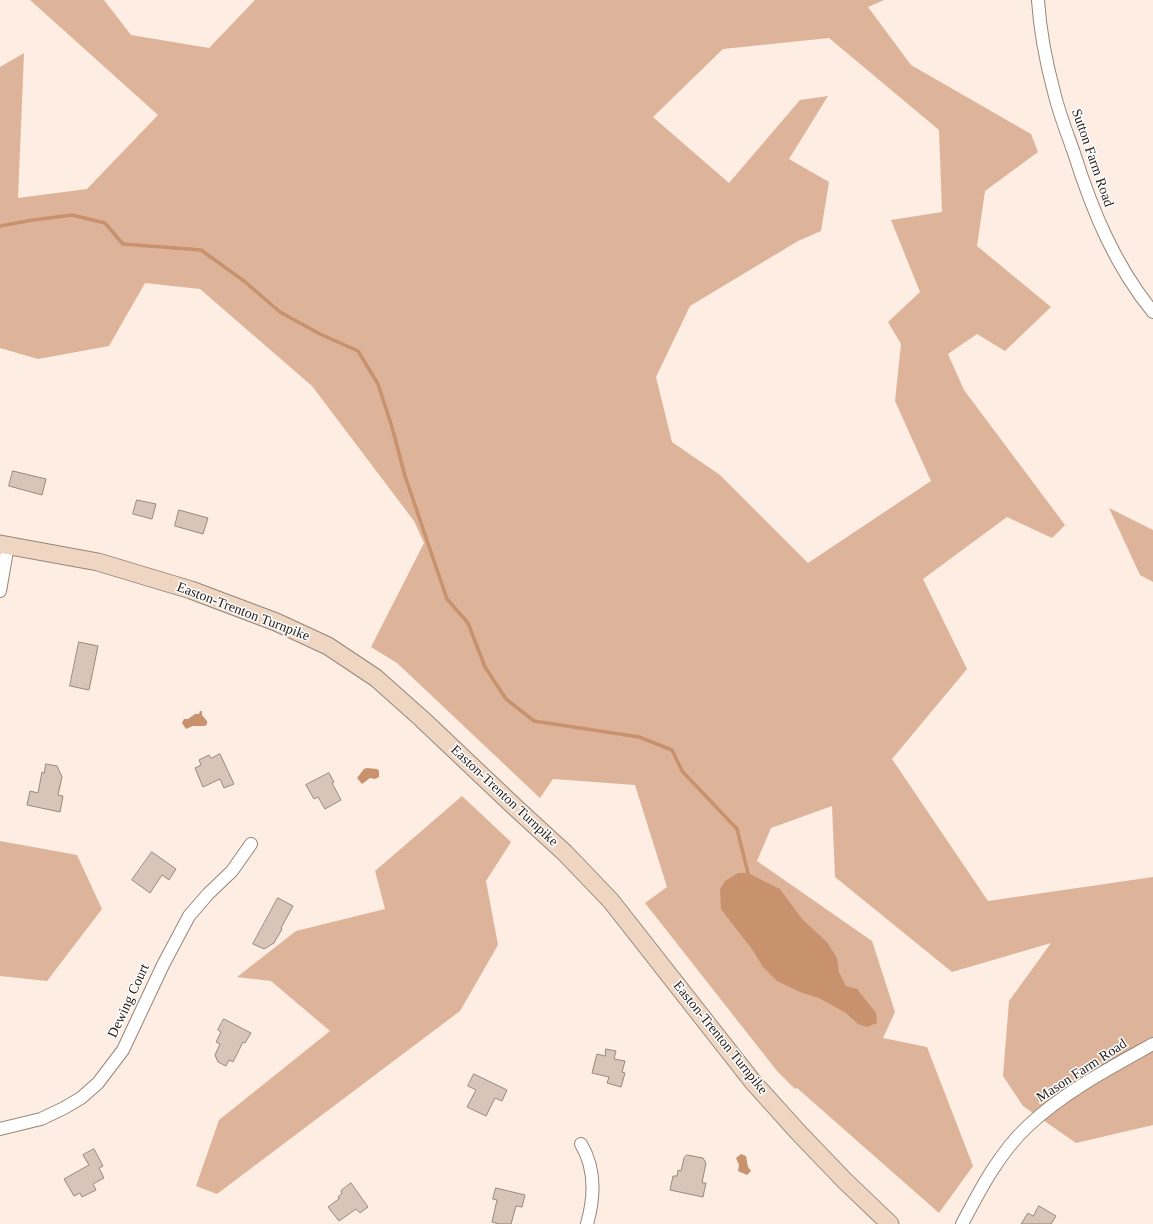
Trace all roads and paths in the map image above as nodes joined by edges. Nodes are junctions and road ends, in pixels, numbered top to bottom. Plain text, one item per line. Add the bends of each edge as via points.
1 (1038, 0) edge
2 (1153, 312) edge
3 (4, 545) edge
4 (0, 591) edge
5 (251, 844) dead end
6 (1153, 1044) edge
7 (0, 1129) edge
8 (581, 1144) dead end
9 (587, 1224) edge
10 (890, 1224) edge
11 (962, 1224) edge

1 - 2 street, Sutton Farm Road via 1040,29 1054,92 1084,184 1104,234 1125,273
3 - 4 street
3 - 10 main road, Easton-Trenton Turnpike via 98,562 191,590 276,622 328,646 376,678 565,853 611,901 753,1082 845,1181
5 - 7 street, Dewing Court via 232,871 189,916 123,1050 98,1083 81,1098 47,1116
6 - 11 street, Mason Farm Road via 1087,1082 1027,1126 986,1180
8 - 9 street via 588,1155 593,1179 591,1210

